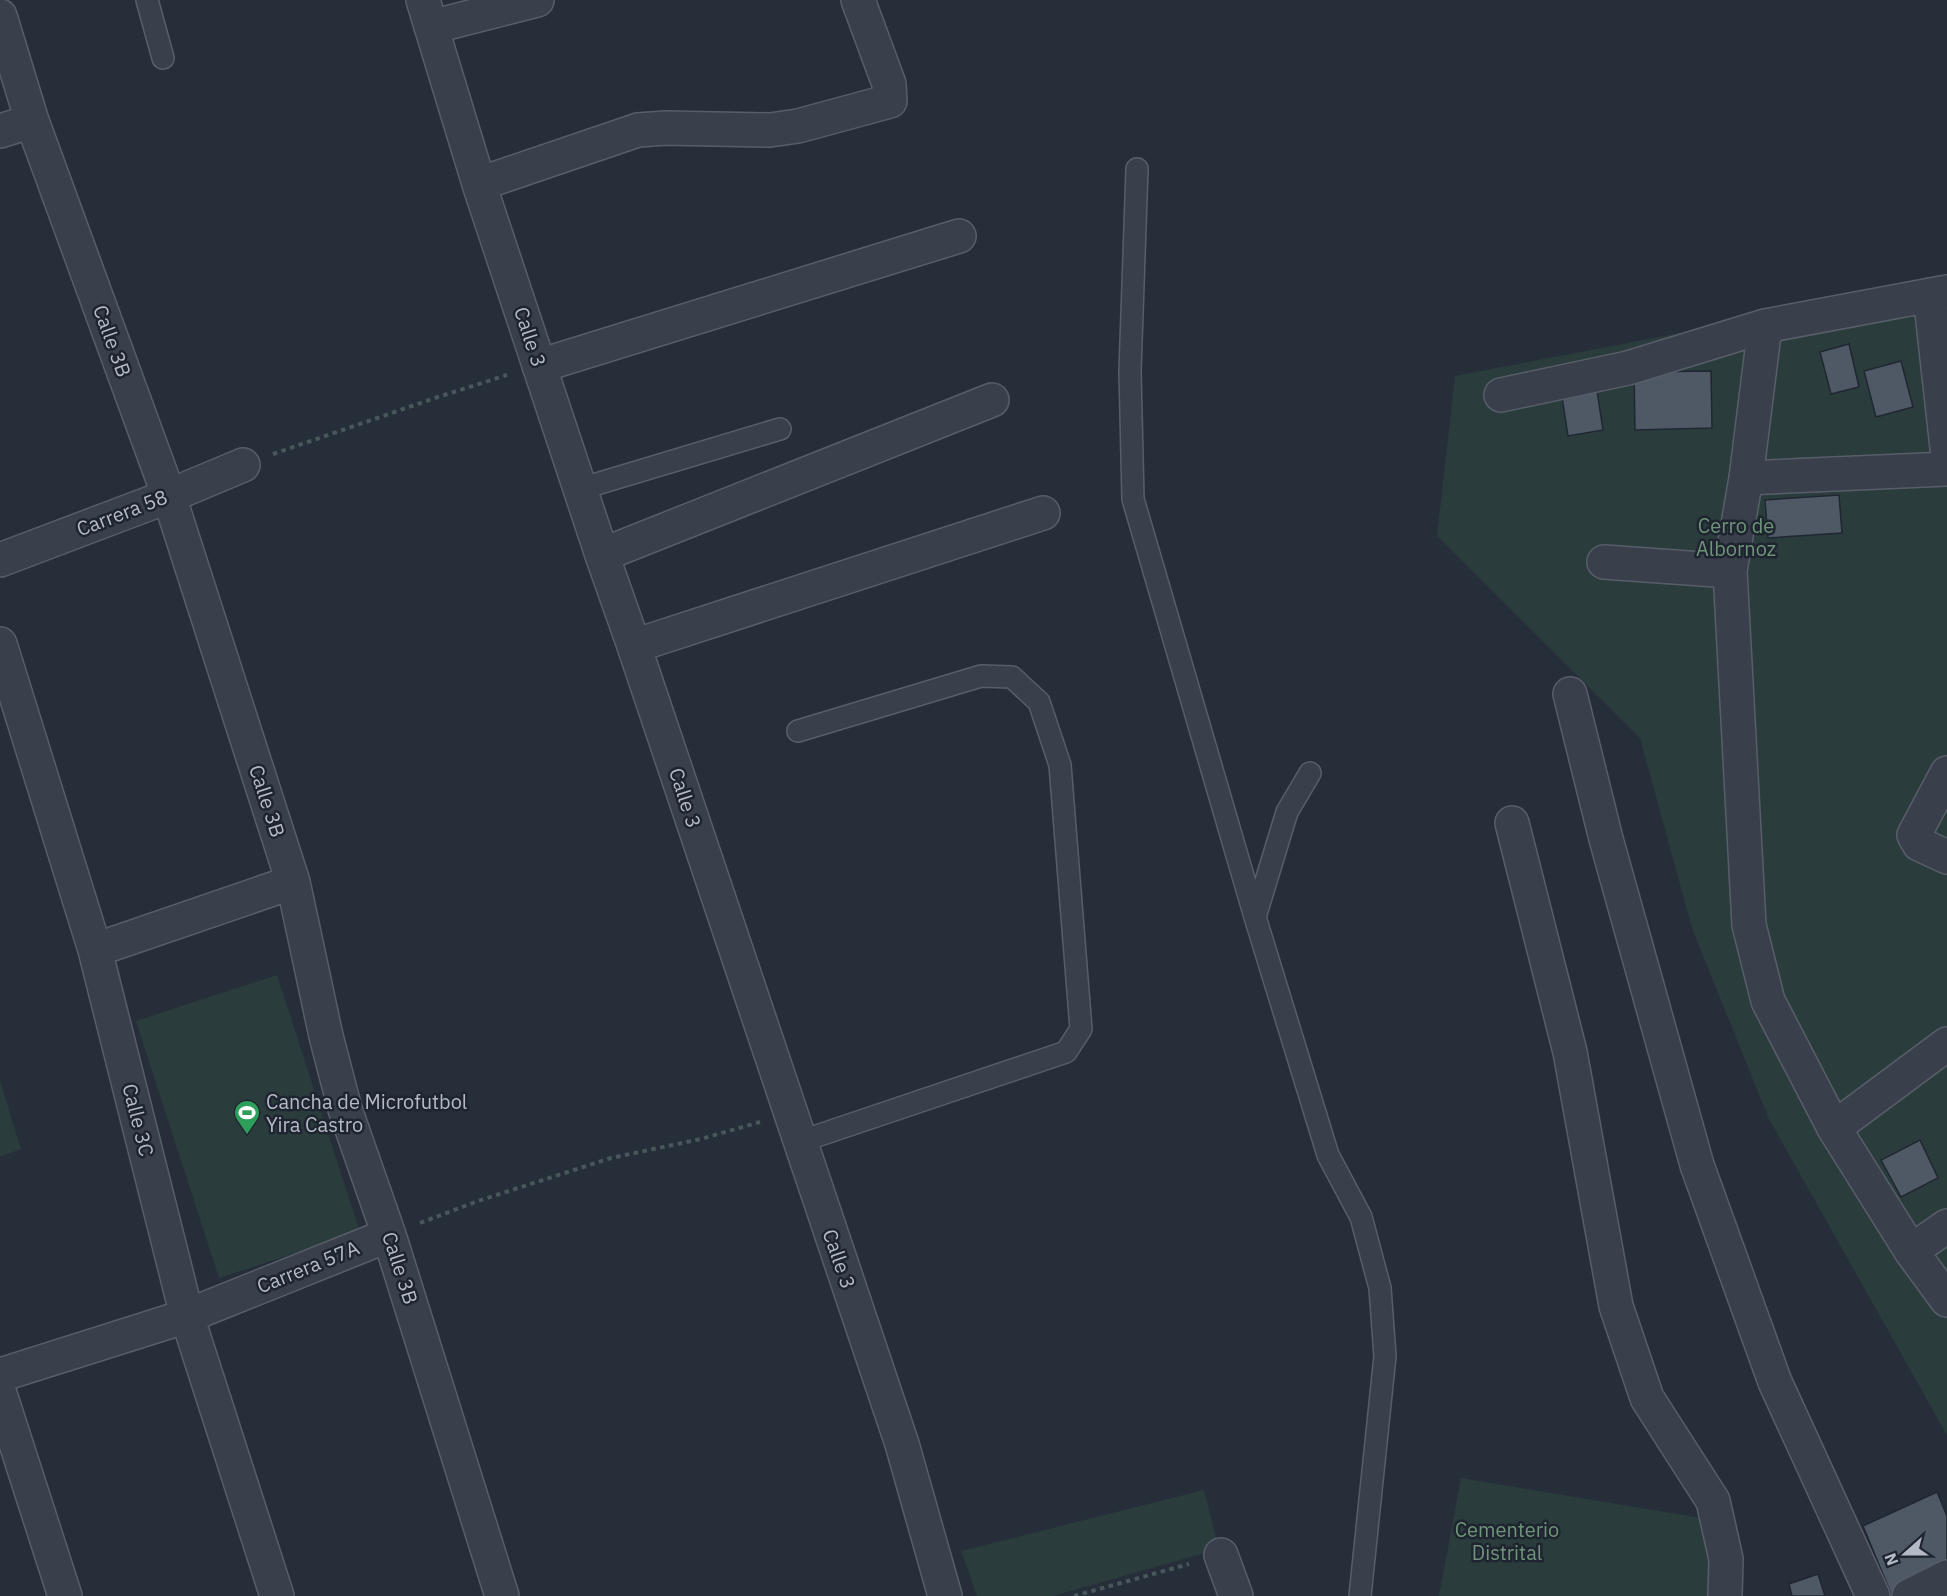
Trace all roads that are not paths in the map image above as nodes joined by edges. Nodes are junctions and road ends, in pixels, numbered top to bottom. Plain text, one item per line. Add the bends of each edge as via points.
1 (147, 0) edge
2 (537, 0) edge
3 (858, 0) edge
4 (427, 13) edge
5 (0, 16) edge
6 (163, 58) dead end
7 (32, 121) junction
8 (0, 131) edge
9 (1137, 169) dead end
10 (479, 184) junction
11 (959, 236) dead end
12 (1938, 293) edge
13 (1765, 326) junction
14 (540, 366) junction
15 (1501, 395) dead end
16 (992, 400) dead end
17 (780, 429) dead end
18 (1947, 448) edge
19 (243, 465) road end
20 (1947, 469) edge
21 (1746, 478) junction
22 (580, 489) junction
23 (169, 496) junction
24 (1043, 513) dead end
25 (602, 555) junction
26 (0, 560) edge
27 (1604, 562) dead end
28 (1730, 572) junction
29 (0, 644) edge
30 (634, 646) junction
31 (1569, 694) dead end
32 (798, 731) dead end
33 (1310, 772) dead end
34 (1947, 773) edge
35 (1512, 823) dead end
36 (1947, 857) edge
37 (293, 882) junction
38 (1255, 916) junction
39 (95, 950) junction
40 (1947, 1044) edge
41 (794, 1128) junction
42 (1834, 1128) junction
43 (1947, 1226) edge
44 (389, 1235) junction
45 (1911, 1251) junction
46 (1947, 1300) edge
47 (187, 1316) junction
48 (0, 1375) edge
49 (0, 1394) edge
50 (1221, 1555) road end
51 (1947, 1577) edge
52 (65, 1596) edge
53 (277, 1596) edge
54 (502, 1596) edge
55 (945, 1596) edge
56 (1236, 1596) edge
57 (1360, 1596) edge
58 (1725, 1596) edge
59 (1873, 1596) edge
60 (1909, 1596) edge

1 - 6 lane
2 - 4 street
3 - 10 street via 889,84 890,101 770,130 638,130
4 - 10 street, Calle 3
5 - 7 street, Calle 3B
7 - 8 street
7 - 23 street, Calle 3B
9 - 38 lane via 1130,371 1133,500
10 - 14 street, Calle 3
11 - 14 street
12 - 13 street
12 - 18 street
13 - 15 street via 1628,368
13 - 21 street
14 - 22 street, Calle 3
16 - 25 street
17 - 22 lane
19 - 23 street, Carrera 58
20 - 21 street
21 - 28 street
22 - 25 street, Calle 3
23 - 26 street, Carrera 58
23 - 37 street, Calle 3B
24 - 30 street
25 - 30 street, Calle 3
27 - 28 street
28 - 42 street via 1749,925 1768,1001
29 - 39 street, Calle 3C
30 - 41 street, Calle 3
31 - 59 street via 1697,1165 1775,1382
32 - 41 lane via 981,676 1012,677 1039,702 1060,765 1081,1029 1066,1052
33 - 38 lane via 1287,812
34 - 36 street via 1914,835 1919,844
35 - 58 street via 1570,1052 1616,1306 1647,1398 1713,1501 1726,1559
37 - 39 street
37 - 44 street, Calle 3B via 345,1109
38 - 57 lane via 1328,1155 1361,1217 1380,1287 1385,1356
39 - 47 street, Calle 3C
40 - 42 street
41 - 55 street, Calle 3 via 902,1444
42 - 45 street
43 - 45 street
44 - 47 street, Carrera 57A
44 - 54 street, Calle 3B
45 - 46 street
47 - 48 street, Carrera 57A
47 - 53 street, Calle 3C
49 - 52 street
50 - 56 street
51 - 60 street

